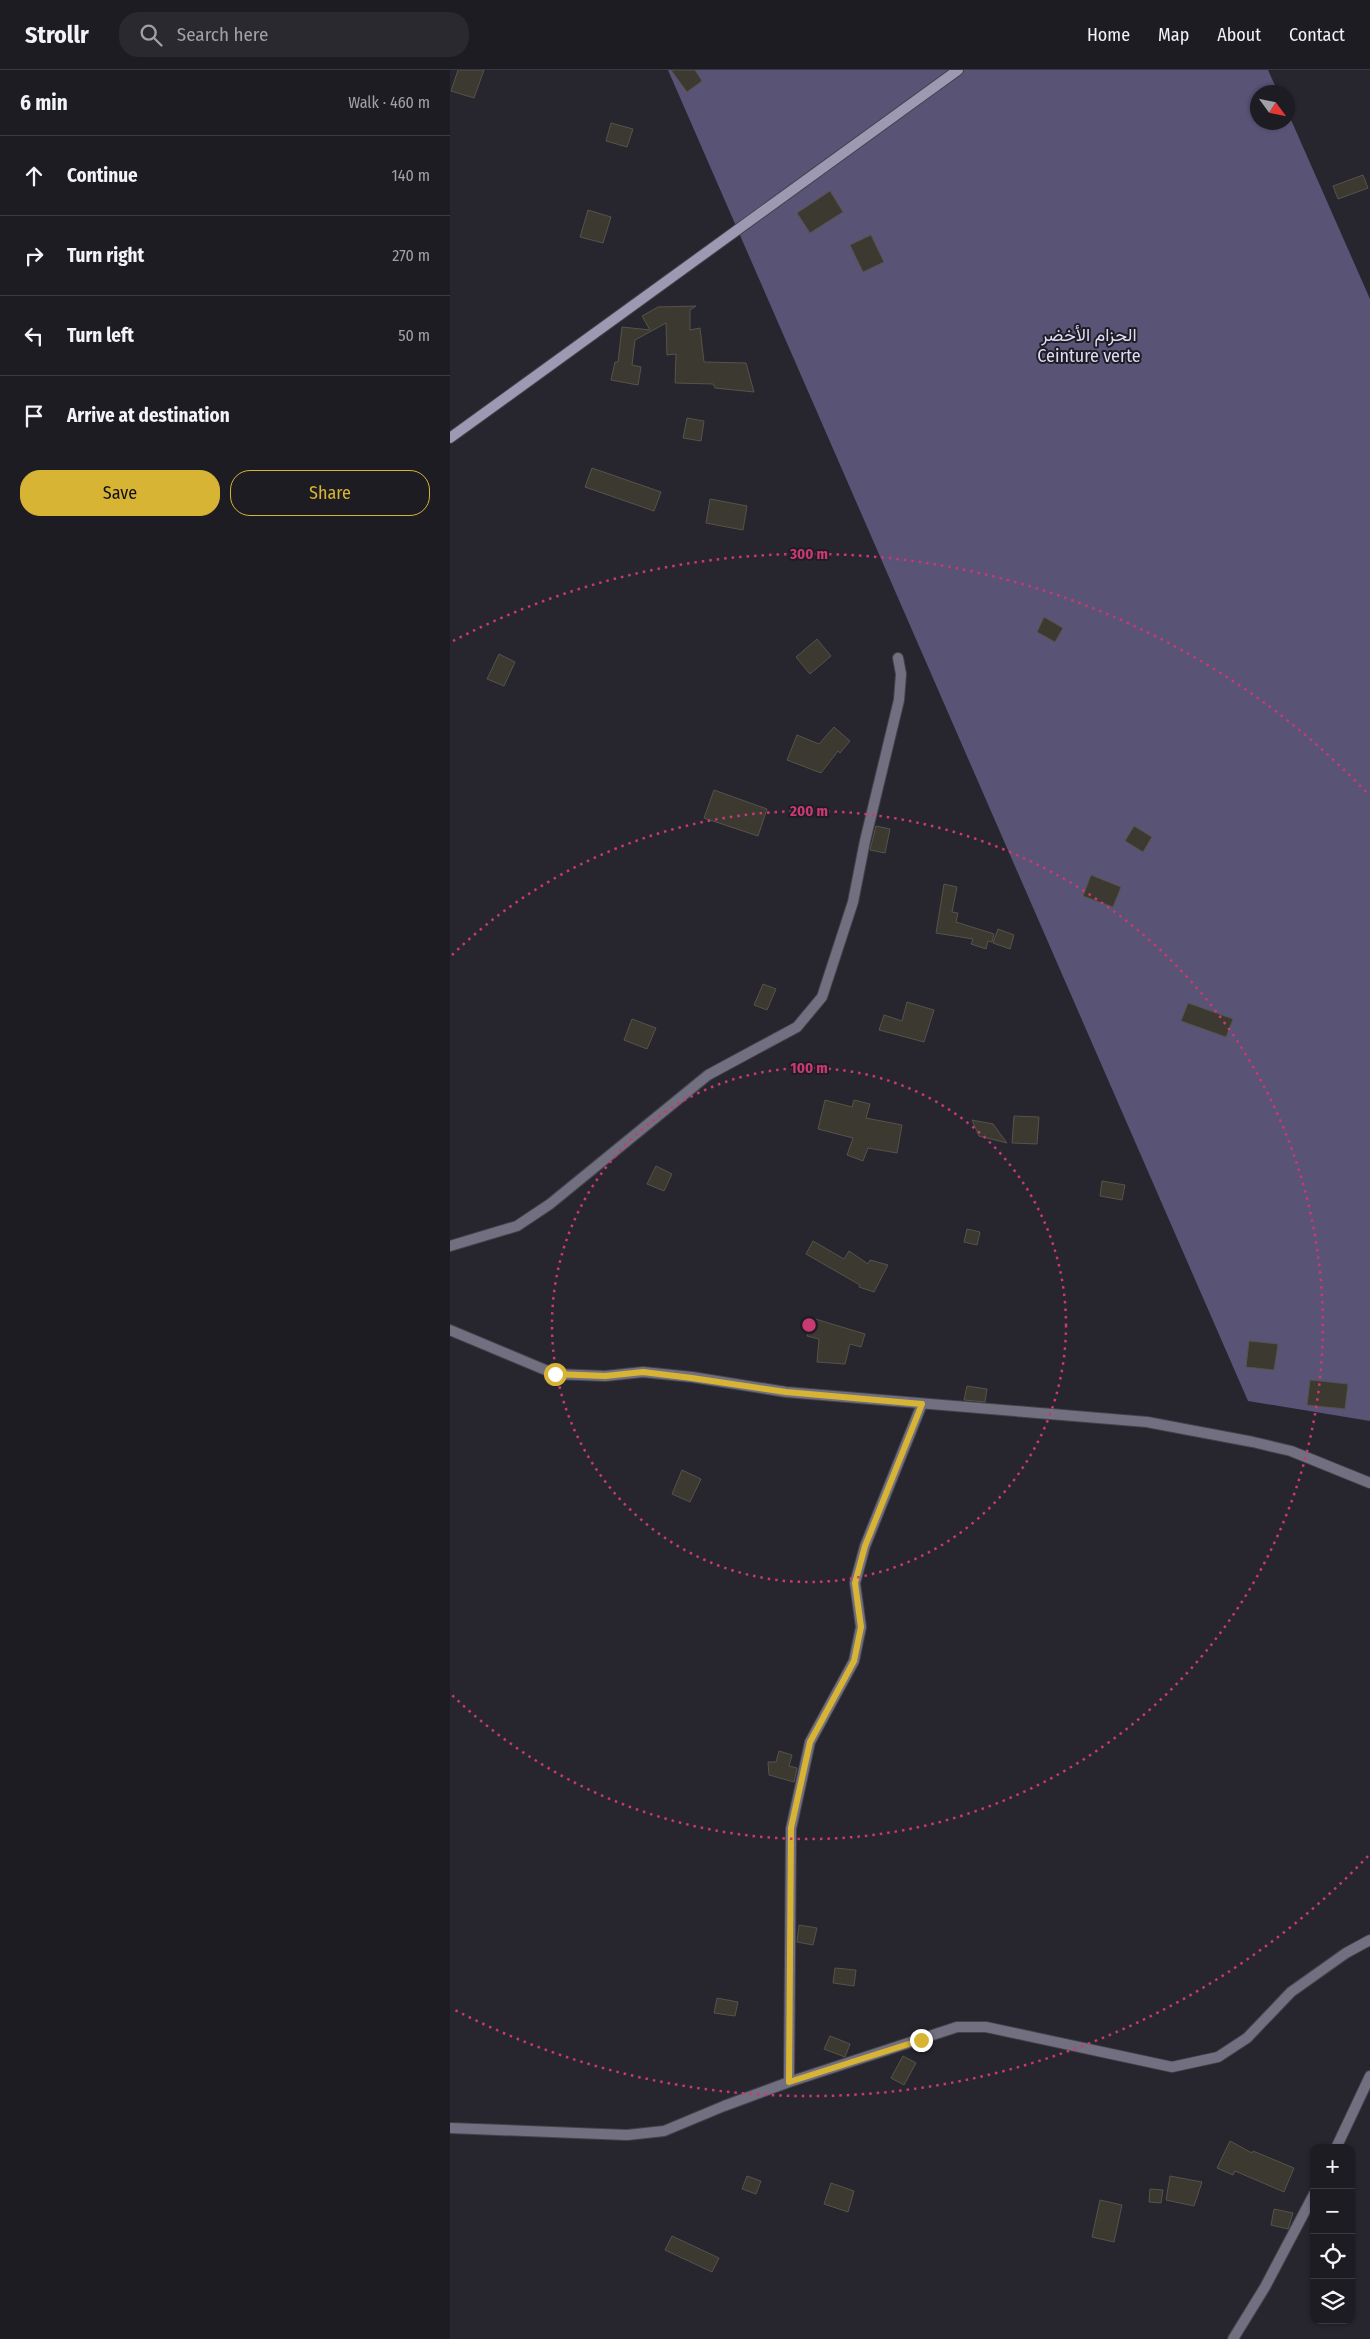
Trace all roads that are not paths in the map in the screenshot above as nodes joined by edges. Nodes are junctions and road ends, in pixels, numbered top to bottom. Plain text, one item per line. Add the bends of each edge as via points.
1 (958, 70) edge
2 (450, 438) edge
3 (898, 658) dead end
4 (450, 1246) edge
5 (450, 1330) edge
6 (922, 1404) junction
7 (1370, 1483) edge
8 (1370, 1940) edge
9 (1370, 2076) edge
10 (789, 2082) junction
11 (450, 2128) edge
12 (1338, 2144) edge
13 (1310, 2202) edge
14 (1233, 2339) edge

1 - 2 street
3 - 4 street via 901,674 899,700 864,842 854,902 822,997 797,1027 708,1076 534,1215 517,1226
5 - 6 street via 555,1374 605,1376 643,1372 786,1392
6 - 7 street via 1147,1422 1291,1451
6 - 10 street via 865,1546 855,1583 861,1627 854,1661 810,1742 791,1828
8 - 10 street via 1291,1992 1247,2038 1218,2057 1172,2067 986,2027 957,2027
9 - 12 street
10 - 11 street via 664,2131 627,2135
13 - 14 street

